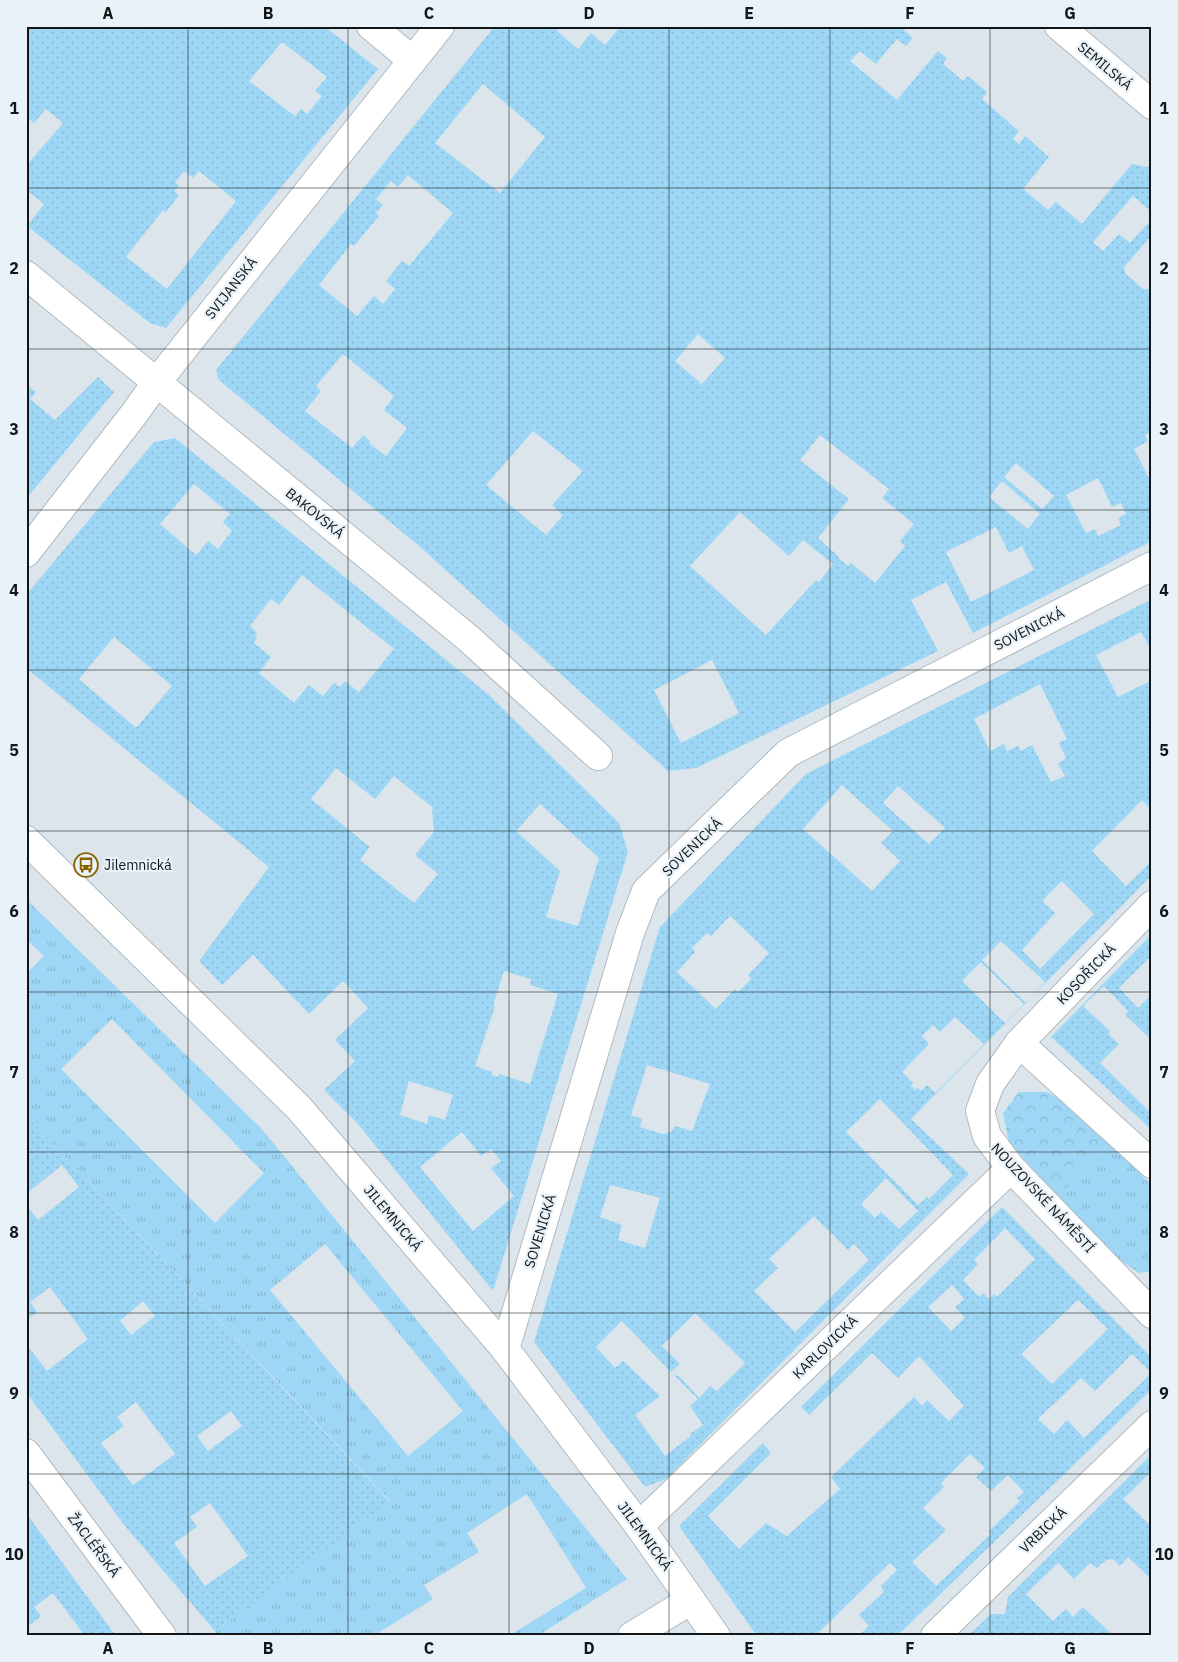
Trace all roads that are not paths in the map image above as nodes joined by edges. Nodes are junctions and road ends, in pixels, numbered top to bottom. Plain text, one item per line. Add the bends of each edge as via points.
1 (371, 26) edge
2 (440, 26) edge
3 (1059, 26) edge
4 (412, 60) junction
5 (1152, 105) edge
6 (26, 275) edge
7 (156, 383) junction
8 (26, 553) edge
9 (1152, 566) edge
10 (598, 756) dead end
11 (26, 840) edge
12 (1152, 905) edge
13 (1019, 1043) junction
14 (1152, 1164) edge
15 (1011, 1168) junction
16 (1152, 1314) edge
17 (505, 1349) junction
18 (1152, 1425) edge
19 (26, 1453) edge
20 (639, 1526) junction
21 (691, 1600) junction
22 (162, 1636) edge
23 (632, 1636) edge
24 (716, 1636) edge
25 (935, 1636) edge

1 - 4 street
2 - 4 street, SVIJANSKÁ
3 - 5 street, SEMILSKÁ
4 - 7 street, SVIJANSKÁ
6 - 7 street, BAKOVSKÁ
7 - 8 street, SVIJANSKÁ
7 - 10 street, BAKOVSKÁ via 468,638
9 - 17 street, SOVENICKÁ via 788,753 646,891 630,933
11 - 17 street, JILEMNICKÁ via 299,1108
12 - 13 street, KOSOŘICKÁ
13 - 14 street
13 - 15 street, NOUZOVSKÉ NÁMĚSTÍ via 990,1084 980,1111 987,1136
15 - 16 street, NOUZOVSKÉ NÁMĚSTÍ
15 - 20 street, KARLOVICKÁ
17 - 20 street, JILEMNICKÁ
18 - 25 street, VRBICKÁ
19 - 22 street, ŽACLÉŘSKÁ
20 - 21 street, JILEMNICKÁ
21 - 23 street
21 - 24 street, JILEMNICKÁ

